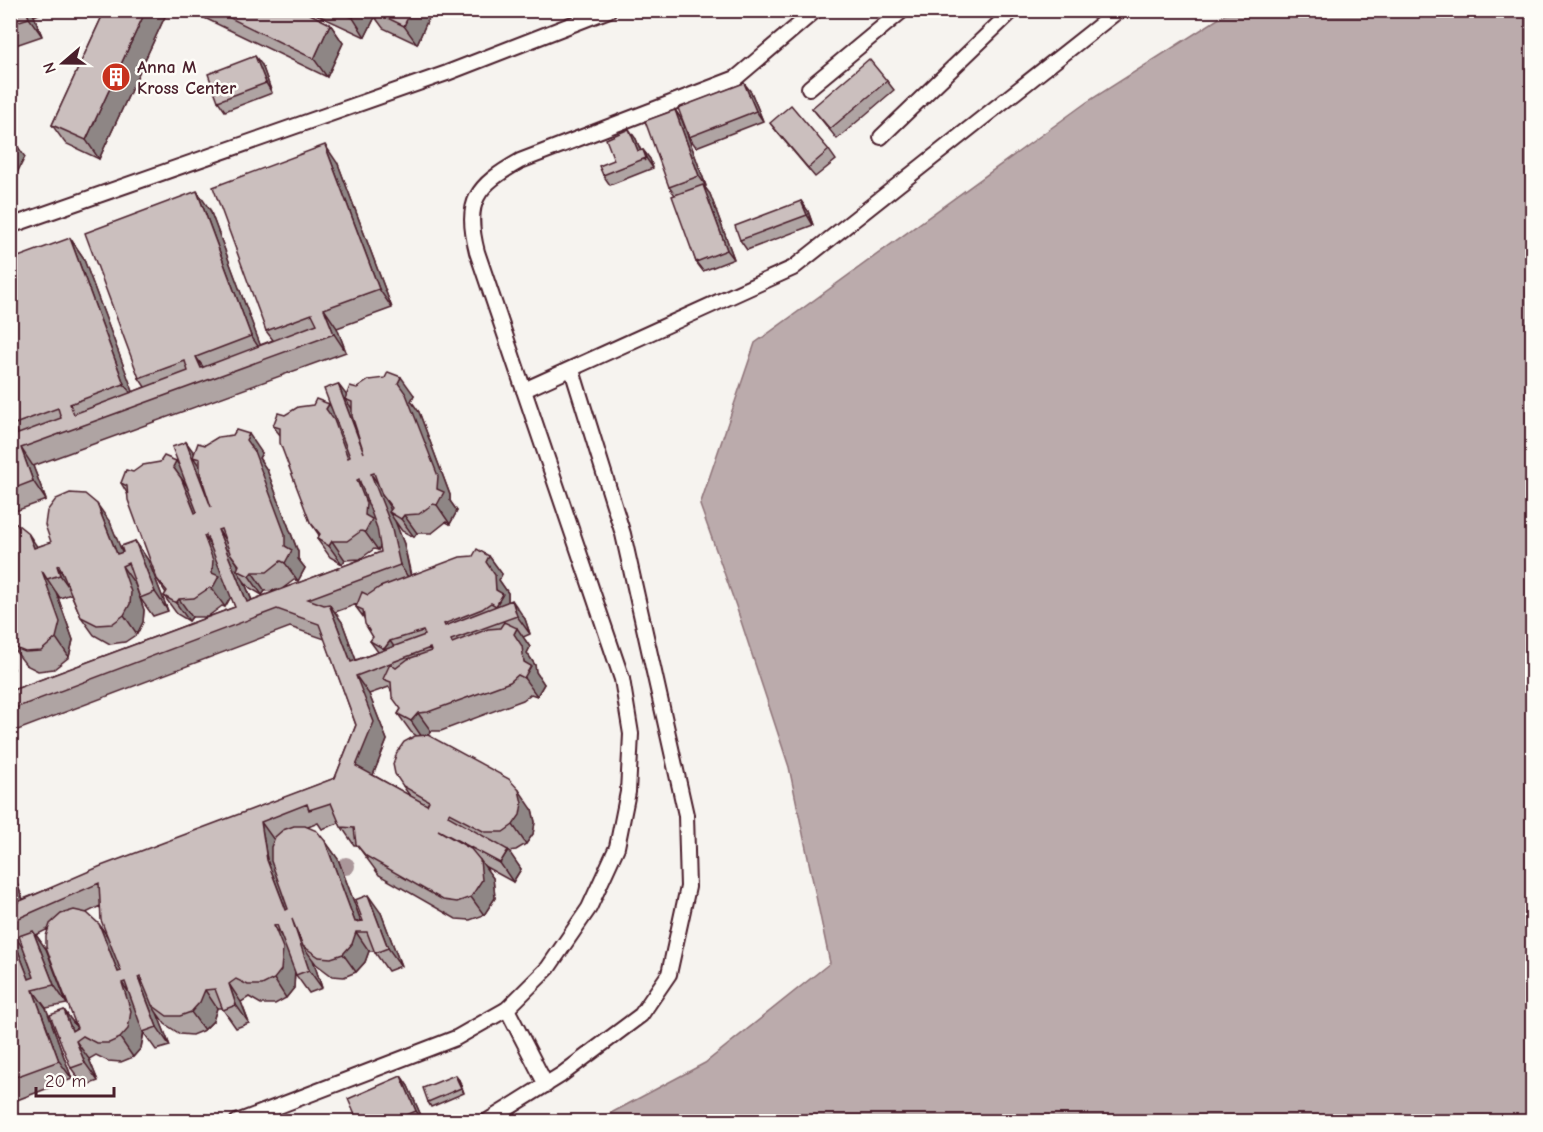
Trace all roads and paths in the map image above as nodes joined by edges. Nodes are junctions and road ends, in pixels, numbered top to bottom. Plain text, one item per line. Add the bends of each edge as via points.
1 (609, 10) edge
2 (816, 10) edge
3 (903, 10) edge
4 (1013, 10) edge
5 (1119, 10) edge
6 (809, 88) dead end
7 (881, 137) dead end
8 (10, 226) edge
9 (572, 370) junction
10 (524, 390) junction
11 (507, 1009) junction
12 (546, 1084) junction
13 (237, 1122) edge
14 (486, 1122) edge

1 - 8 lane via 447,73
2 - 10 lane via 736,78 520,161 493,176 476,198 470,225
3 - 6 lane
4 - 7 lane
5 - 9 lane via 793,268
9 - 10 lane
9 - 12 lane via 622,534 666,724 686,815 688,887 669,974 641,1015
10 - 11 lane via 622,679 631,734 628,792 617,847 577,926 548,968
11 - 12 lane
11 - 13 lane via 456,1038
12 - 14 lane

